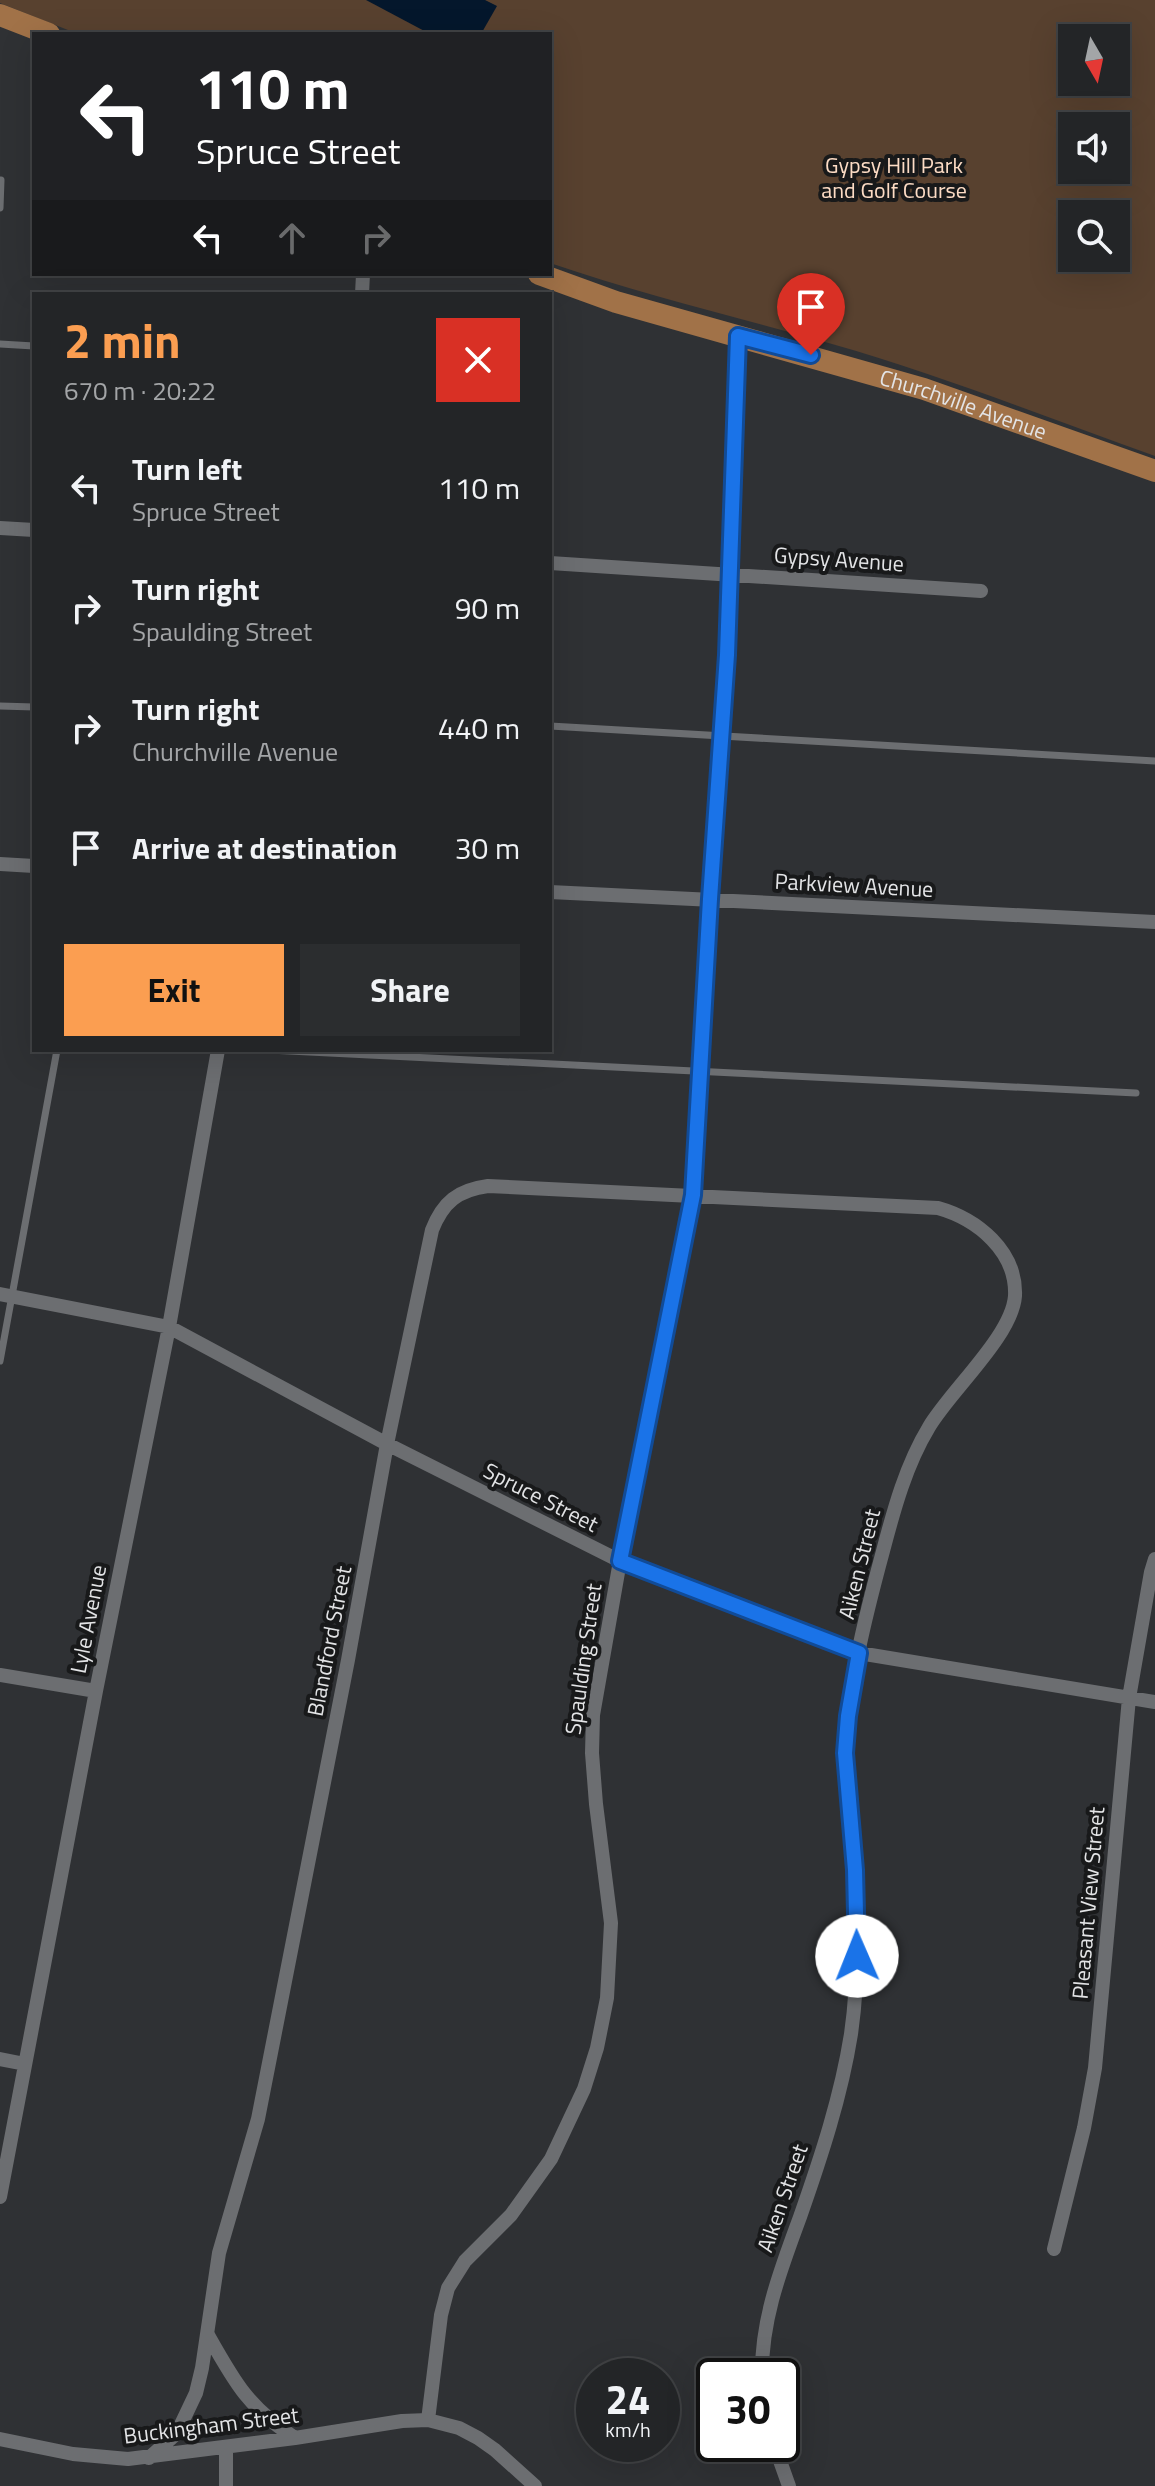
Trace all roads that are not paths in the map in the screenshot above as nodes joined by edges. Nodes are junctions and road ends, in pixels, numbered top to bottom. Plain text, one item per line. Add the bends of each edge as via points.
1 (0, 15) edge
2 (44, 32) edge
3 (1, 180) edge
4 (0, 208) edge
5 (544, 276) edge
6 (738, 336) junction
7 (0, 344) edge
8 (32, 346) edge
9 (1155, 471) edge
10 (0, 528) edge
11 (32, 530) edge
12 (552, 563) edge
13 (731, 574) junction
14 (981, 591) dead end
15 (0, 706) edge
16 (32, 707) edge
17 (552, 726) edge
18 (723, 735) junction
19 (1155, 761) edge
20 (0, 864) edge
21 (32, 866) edge
22 (552, 892) edge
23 (710, 899) junction
24 (1155, 922) edge
25 (57, 1052) edge
26 (218, 1052) edge
27 (334, 1052) edge
28 (700, 1071) junction
29 (1136, 1093) dead end
30 (693, 1195) junction
31 (6, 1295) edge
32 (169, 1327) junction
33 (0, 1361) edge
34 (387, 1444) junction
35 (1155, 1559) edge
36 (620, 1561) junction
37 (859, 1653) junction
38 (0, 1675) edge
39 (96, 1691) junction
40 (1129, 1698) junction
41 (1155, 1702) edge
42 (0, 2059) edge
43 (25, 2064) junction
44 (0, 2197) edge
45 (1054, 2249) dead end
46 (208, 2335) junction
47 (763, 2358) edge
48 (428, 2420) junction
49 (295, 2438) junction
50 (0, 2439) edge
51 (226, 2447) junction
52 (149, 2458) junction
53 (780, 2462) edge
54 (226, 2486) edge
55 (535, 2486) edge
56 (789, 2486) edge

1 - 2 main road
3 - 4 lane
5 - 6 main road, Churchville Avenue
6 - 9 main road, Churchville Avenue via 924,389
6 - 13 street, Spaulding Street
7 - 8 lane
10 - 11 street
12 - 13 street, Gypsy Avenue
13 - 14 street, Gypsy Avenue
13 - 18 street, Spaulding Street
15 - 16 lane
17 - 18 lane
18 - 19 lane
18 - 23 street, Spaulding Street
20 - 21 street
22 - 23 street, Parkview Avenue
23 - 24 street, Parkview Avenue
23 - 28 street, Spaulding Street
25 - 31 lane
26 - 32 street, Lyle Avenue
27 - 28 lane
28 - 29 lane
28 - 30 street, Spaulding Street
30 - 34 street, Blandford Street via 488,1186 457,1194 432,1230
30 - 36 street, Spaulding Street
30 - 37 street, Aiken Street via 938,1208 982,1230 1010,1267 1015,1295 1006,1326 938,1413 906,1475
31 - 32 street, Spruce Street
31 - 33 lane
32 - 34 street, Spruce Street
32 - 39 street, Lyle Avenue
34 - 36 street, Spruce Street
34 - 46 street, Blandford Street via 261,2104 219,2253
35 - 40 street, Pleasant View Street
36 - 37 street, Spruce Street
36 - 48 street, Spaulding Street via 592,1738 611,1923 602,2026 584,2089 551,2159 448,2288
37 - 40 street, Spruce Street
37 - 47 street, Aiken Street via 845,1753 857,1925 851,2031 834,2115 773,2295
38 - 39 street
39 - 43 street, Lyle Avenue
40 - 41 street, Spruce Street
40 - 45 street, Pleasant View Street via 1095,2068
42 - 43 street
43 - 44 street, Lyle Avenue
46 - 49 street via 248,2399
46 - 52 street, Blandford Street via 188,2415
48 - 49 street, Buckingham Street
48 - 55 street via 478,2438
49 - 51 street, Buckingham Street
50 - 52 street, Buckingham Street via 93,2457
51 - 52 street, Buckingham Street
51 - 54 street
53 - 56 street

